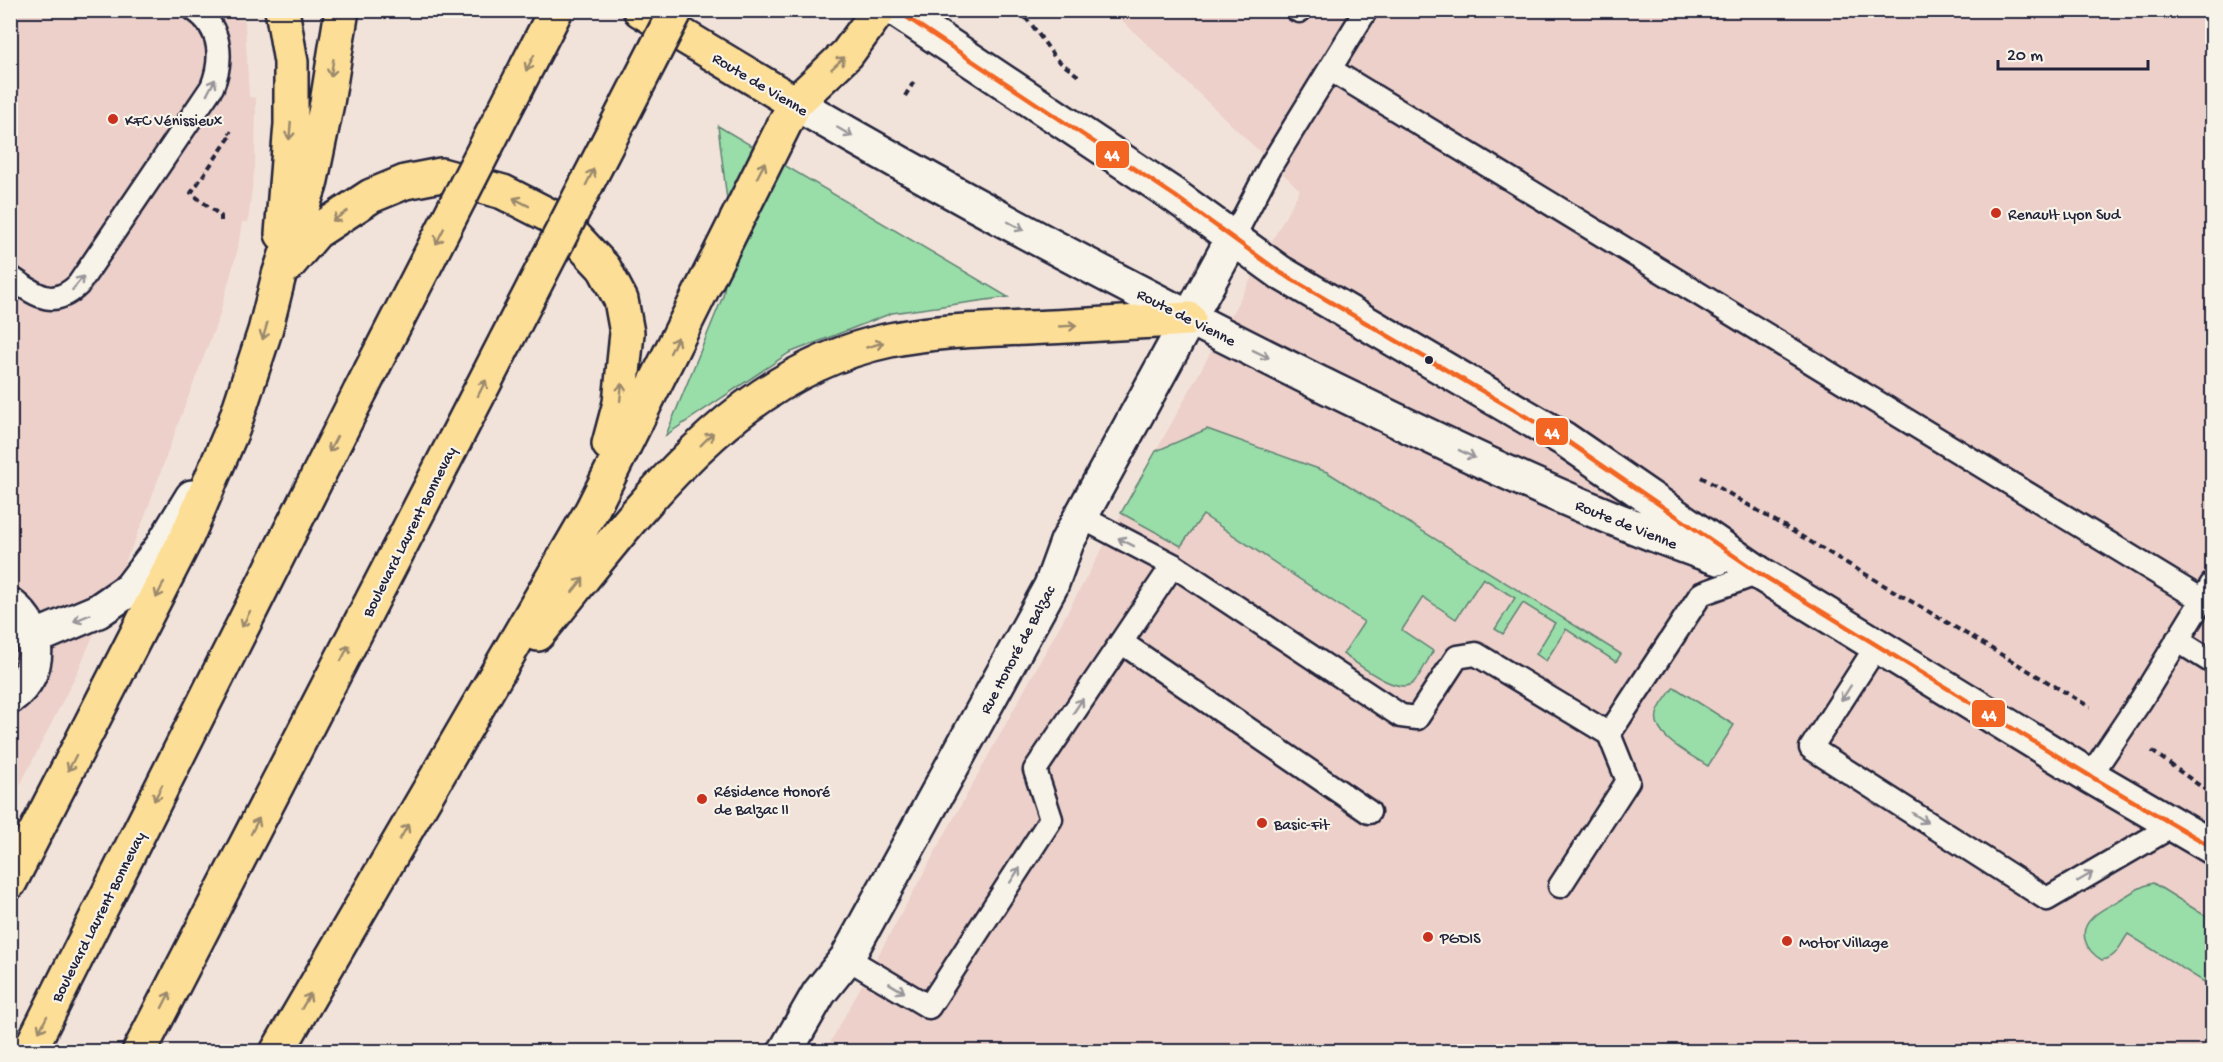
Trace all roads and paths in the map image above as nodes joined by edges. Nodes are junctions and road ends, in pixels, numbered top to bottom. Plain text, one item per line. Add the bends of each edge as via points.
1 (195, 10) edge
2 (282, 10) edge
3 (342, 10) edge
4 (556, 10) edge
5 (640, 10) edge
6 (676, 10) edge
7 (879, 10) edge
8 (896, 10) edge
9 (1366, 10) edge
10 (1331, 70) junction
11 (915, 80) dead end
12 (904, 96) dead end
13 (795, 103) junction
14 (197, 108) junction
15 (221, 221) dead end
16 (1233, 238) junction
17 (279, 275) junction
18 (10, 277) edge
19 (1189, 318) junction
20 (233, 428) junction
21 (592, 510) junction
22 (1080, 517) junction
23 (1173, 566) junction
24 (1759, 573) junction
25 (2207, 592) edge
26 (10, 605) edge
27 (34, 638) junction
28 (2177, 640) junction
29 (1121, 642) junction
30 (1878, 644) junction
31 (2212, 662) edge
32 (10, 698) edge
33 (474, 711) junction
34 (1609, 734) junction
35 (2090, 776) junction
36 (1369, 812) dead end
37 (2174, 825) junction
38 (2212, 847) edge
39 (10, 882) edge
40 (1560, 886) dead end
41 (847, 958) junction
42 (29, 1052) edge
43 (139, 1052) edge
44 (277, 1052) edge
45 (785, 1052) edge

14 -> 1 lane via 218,74 220,47 213,31
2 -> 17 main road via 291,62 291,114
3 -> 17 main road via 310,185
4 -> 42 main road, Boulevard Laurent Bonnevay, bridge
5 - 13 main road, Route de Vienne
43 -> 6 main road, Boulevard Laurent Bonnevay, bridge
13 -> 7 main road via 847,54
8 - 16 main road, Route de Vienne
9 - 10 lane
10 - 16 lane via 1271,165
10 - 25 lane
11 - 12 path
13 -> 19 main road, Route de Vienne via 935,183
21 -> 13 main road
14 - 15 path via 232,134 191,193 221,216
18 -> 14 lane via 45,298 57,299 78,285
16 - 19 main road, Rue Honoré de Balzac
16 - 24 main road, Route de Vienne via 1281,273 1564,439
17 -> 20 main road via 266,331
21 -> 17 main road via 620,404 627,333 621,300 604,268 560,221 503,192 441,175 405,182 371,196 316,232
19 - 22 main road, Rue Honoré de Balzac
19 -> 24 main road, Route de Vienne via 1506,473 1652,535
33 -> 19 main road via 658,488 720,426 762,394 811,367 889,340 954,330
20 -> 27 main road via 161,548 130,589 98,611
20 -> 39 main road via 187,536
21 - 33 main road
23 -> 22 lane
22 - 41 main road, Rue Honoré de Balzac via 1051,586
23 - 29 lane
23 - 34 lane via 1401,716 1417,718 1457,657 1476,654
24 - 30 main road, Route de Vienne
24 - 34 lane via 1701,594
25 - 28 lane
26 - 27 main road via 26,621
27 - 32 main road via 34,665 22,689
28 - 31 lane
28 - 35 lane
29 - 36 lane
41 -> 29 lane via 929,1007 1051,819 1035,770
30 - 35 main road, Route de Vienne
30 -> 37 lane via 1811,748 2047,899
44 -> 33 main road
34 - 40 lane via 1628,781
35 - 37 main road, Route de Vienne
37 - 38 main road, Route de Vienne
41 - 45 main road, Rue Honoré de Balzac via 819,993

